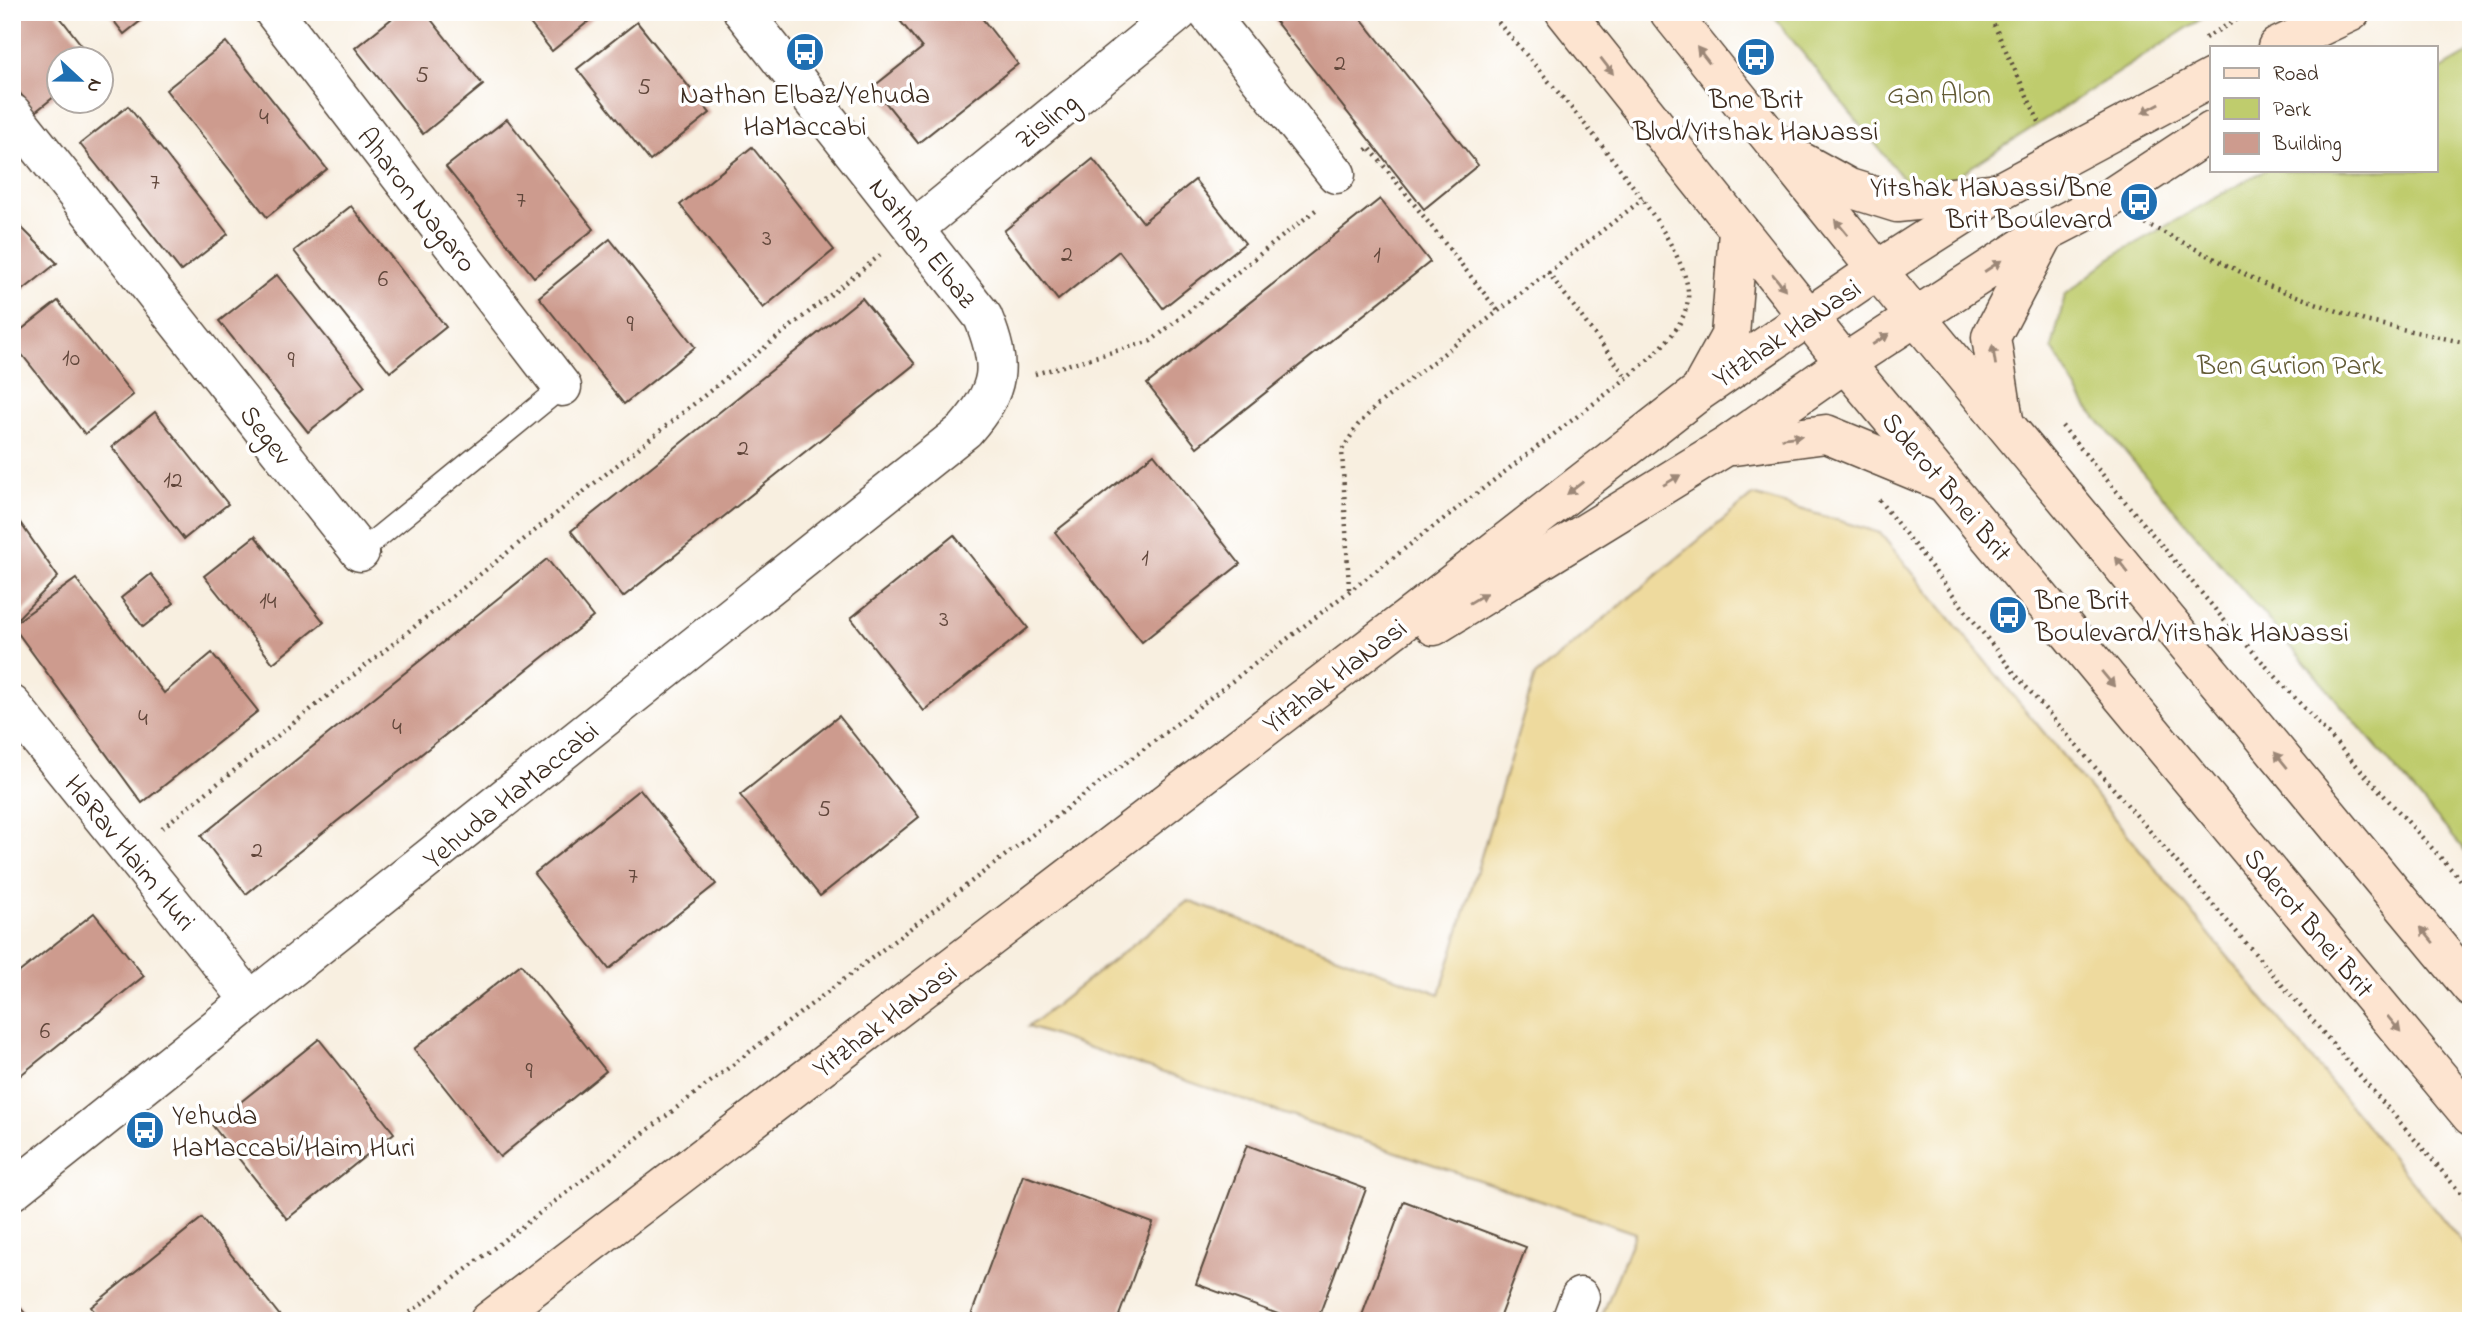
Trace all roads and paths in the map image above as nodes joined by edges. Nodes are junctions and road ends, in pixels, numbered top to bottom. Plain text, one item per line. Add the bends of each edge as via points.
1 (274, 12) edge
2 (743, 12) edge
3 (1179, 12) edge
4 (1207, 12) edge
5 (1490, 12) edge
6 (1565, 12) edge
7 (1670, 12) edge
8 (1988, 12) edge
9 (2351, 12) edge
10 (2279, 46) edge
11 (2314, 46) edge
12 (2210, 79) edge
13 (12, 113) edge
14 (2043, 130) dead end
15 (2210, 132) edge
16 (1776, 147) junction
17 (1336, 174) junction
18 (1999, 192) junction
19 (1643, 199) junction
20 (2104, 202) junction
21 (914, 229) junction
22 (1738, 231) junction
23 (2046, 232) junction
24 (1877, 270) junction
25 (1548, 272) junction
26 (1498, 311) junction
27 (1807, 316) junction
28 (1916, 317) junction
29 (2471, 344) edge
30 (1845, 363) junction
31 (1628, 378) junction
32 (993, 385) junction
33 (562, 387) joint
34 (1700, 391) junction
35 (2005, 422) junction
36 (2060, 424) dead end
37 (1725, 447) junction
38 (1947, 484) junction
39 (1878, 499) dead end
40 (360, 552) joint
41 (1349, 589) junction
42 (12, 705) edge
43 (131, 852) junction
44 (2471, 891) edge
45 (2471, 987) edge
46 (250, 1000) junction
47 (2471, 1116) edge
48 (12, 1191) edge
49 (2471, 1205) edge
50 (399, 1321) edge
51 (489, 1321) edge
52 (526, 1321) edge

1 - 33 street, Aharon Nagaro
2 - 21 street, Nathan Elbaz
3 - 21 street, Zisling
4 - 17 street
5 - 19 path
6 -> 22 main road, Sderot Bnei Brit
16 -> 7 main road
8 - 14 path
9 - 10 main road
9 - 11 main road
12 -> 18 main road, Yitzhak HaNasi
13 - 40 street, Segev
15 - 20 main road, Yitzhak HaNasi
16 - 18 main road via 1849,188 1897,203
24 -> 16 main road
17 - 26 path via 1369,147
17 - 32 path via 1345,187 1151,341
18 - 24 main road, Yitzhak HaNasi
19 - 25 path
19 - 31 path via 1684,271 1688,299 1677,326
20 - 23 main road, Yitzhak HaNasi
20 - 29 path via 2266,285 2365,321
21 - 32 street, Nathan Elbaz via 983,317 997,351
21 - 43 path
22 -> 27 main road, Sderot Bnei Brit
22 - 34 main road via 1730,337
28 -> 23 main road, Yitzhak HaNasi
35 -> 23 main road via 1991,337
24 - 27 main road, Yitzhak HaNasi
24 - 28 main road
25 - 26 path
25 - 31 path
26 - 41 path via 1376,406 1342,450
27 - 30 main road, Sderot Bnei Brit
27 - 34 main road, Yitzhak HaNasi
30 -> 28 main road, Yitzhak HaNasi
28 - 35 main road
30 - 37 main road, Yitzhak HaNasi
30 - 38 main road, Sderot Bnei Brit
31 - 41 path
32 - 46 street, Yehuda HaMaccabi via 984,409 965,430
33 - 40 lane, Segev
34 -> 51 main road, Yitzhak HaNasi
45 -> 35 main road
36 - 44 path via 2224,620
37 -> 38 main road via 1826,434
52 -> 37 main road, Yitzhak HaNasi via 1440,621
38 -> 47 main road, Sderot Bnei Brit
39 - 49 path via 2015,674
41 - 50 path
42 - 43 street, HaRav Haim Huri
43 - 46 street, HaRav Haim Huri
46 - 48 street, Yehuda HaMaccabi

